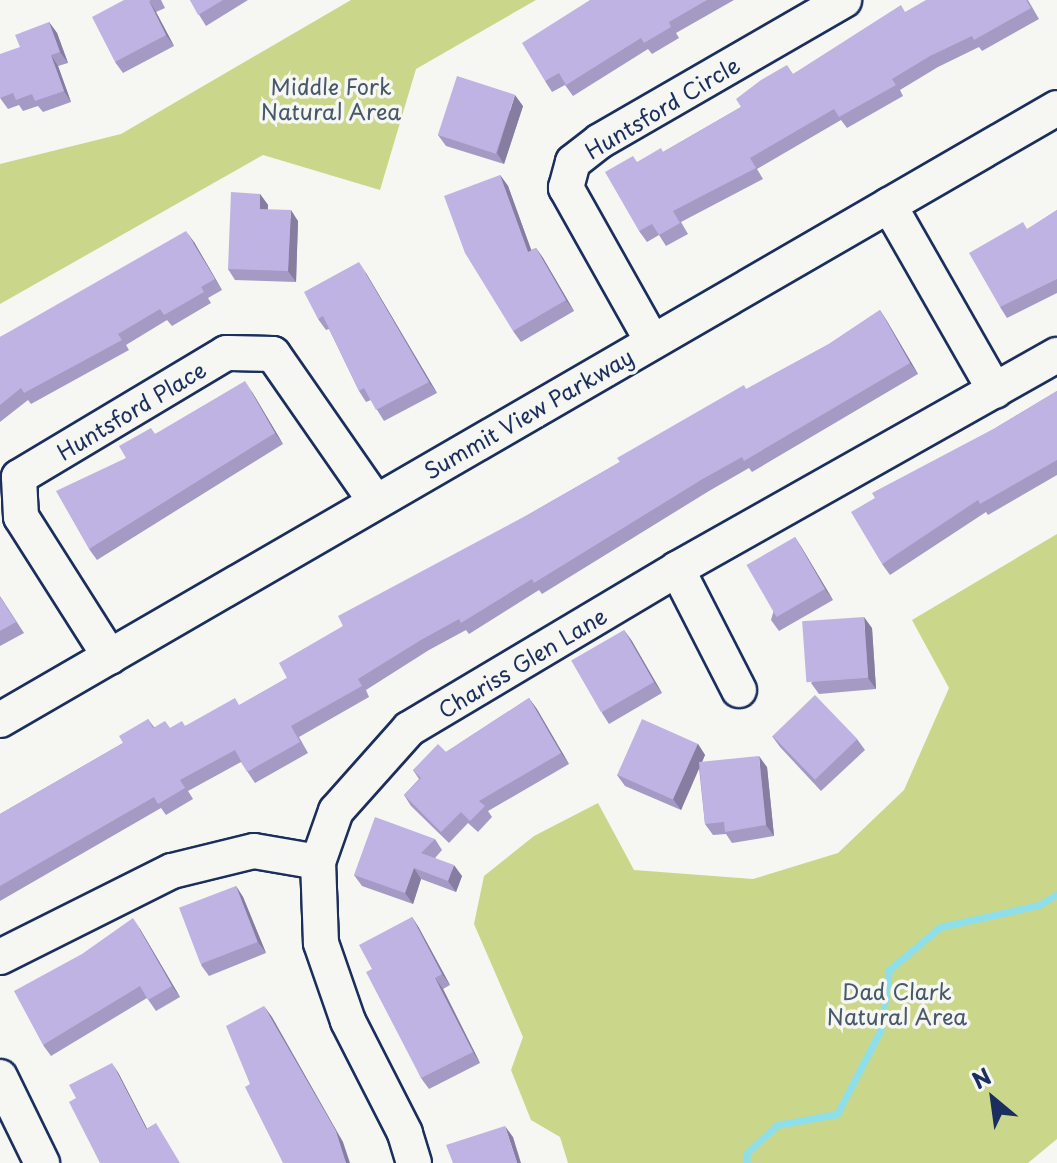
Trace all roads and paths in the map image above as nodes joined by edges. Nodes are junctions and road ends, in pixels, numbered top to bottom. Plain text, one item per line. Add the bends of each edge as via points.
1 (844, 0) edge
2 (1057, 108) edge
3 (889, 205) junction
4 (652, 341) junction
5 (1057, 355) edge
6 (995, 391) junction
7 (375, 501) junction
8 (677, 569) junction
9 (110, 657) junction
10 (739, 690) dead end
11 (0, 720) edge
12 (318, 862) junction
13 (0, 957) edge
14 (0, 1077) edge
15 (42, 1163) edge
16 (414, 1163) edge

1 - 4 street, Huntsford Circle via 600,141 573,162 566,188
2 - 3 street, Summit View Parkway
3 - 4 street, Summit View Parkway
3 - 6 street
4 - 7 street, Summit View Parkway
5 - 6 street, Chariss Glen Lane
6 - 8 street, Chariss Glen Lane
7 - 9 street, Summit View Parkway
7 - 9 street, Huntsford Place via 273,354 226,353 19,477 21,517
8 - 10 street
8 - 12 street, Chariss Glen Lane via 409,729 336,811
9 - 11 street, Summit View Parkway
12 - 13 street via 254,851 172,871
12 - 16 street, Chariss Glen Lane via 321,943 348,1021 405,1133
14 - 15 street

